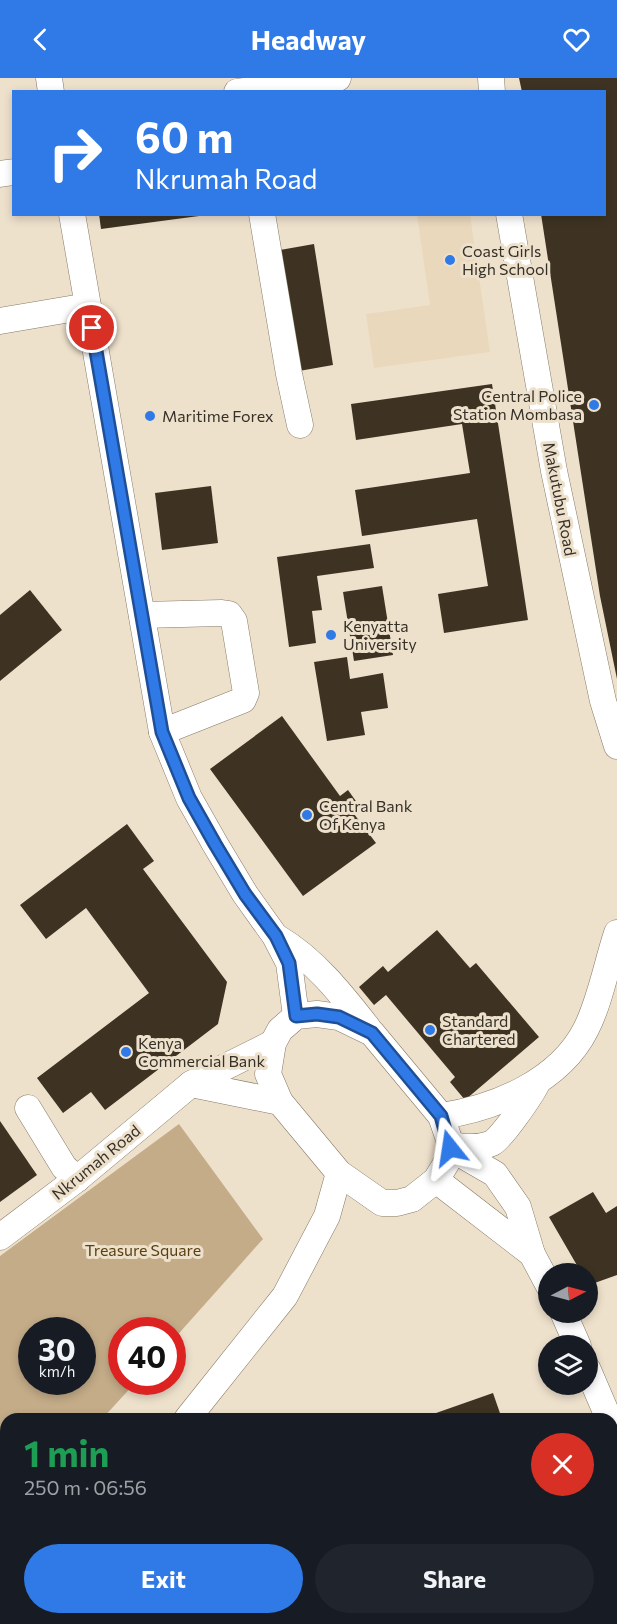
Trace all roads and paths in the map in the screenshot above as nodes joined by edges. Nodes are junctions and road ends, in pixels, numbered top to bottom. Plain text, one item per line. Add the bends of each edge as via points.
1 (338, 78) edge
2 (247, 90) edge
3 (72, 216) edge
4 (262, 216) edge
5 (509, 216) edge
6 (88, 306) junction
7 (0, 321) edge
8 (300, 425) dead end
9 (142, 615) junction
10 (162, 732) junction
11 (617, 746) edge
12 (617, 933) edge
13 (276, 936) junction
14 (296, 1016) junction
15 (372, 1033) junction
16 (273, 1043) junction
17 (190, 1083) junction
18 (537, 1083) junction
19 (280, 1102) junction
20 (28, 1108) dead end
21 (441, 1116) junction
22 (451, 1146) junction
23 (339, 1173) junction
24 (77, 1179) junction
25 (436, 1180) junction
26 (0, 1237) edge
27 (532, 1254) junction
28 (538, 1266) edge
29 (598, 1393) edge
30 (192, 1413) edge
31 (606, 1413) edge

1 - 2 street
3 - 6 street
4 - 8 street
5 - 11 street, Makutubu Road via 554,471 603,702
6 - 7 street
6 - 9 street
9 - 10 street
9 - 10 street via 222,613 229,614 234,621 246,693 243,700
10 - 13 street via 189,798 245,894
12 - 18 street via 586,1029 568,1055
13 - 14 street via 289,963
13 - 15 street via 316,967
14 - 15 street via 339,1017
14 - 16 street via 280,1030
15 - 21 street
16 - 17 street, Nkrumah Road
16 - 19 street via 268,1074
17 - 19 street
17 - 24 street, Nkrumah Road
18 - 21 street via 480,1108
18 - 22 street via 495,1142
19 - 23 street
20 - 24 street via 64,1167
21 - 22 street
22 - 25 street via 450,1157
22 - 27 street via 495,1174 518,1207
23 - 25 street via 382,1203 412,1199
23 - 30 street via 327,1216 285,1296
24 - 26 street, Nkrumah Road
25 - 27 street
27 - 28 street
29 - 31 street

